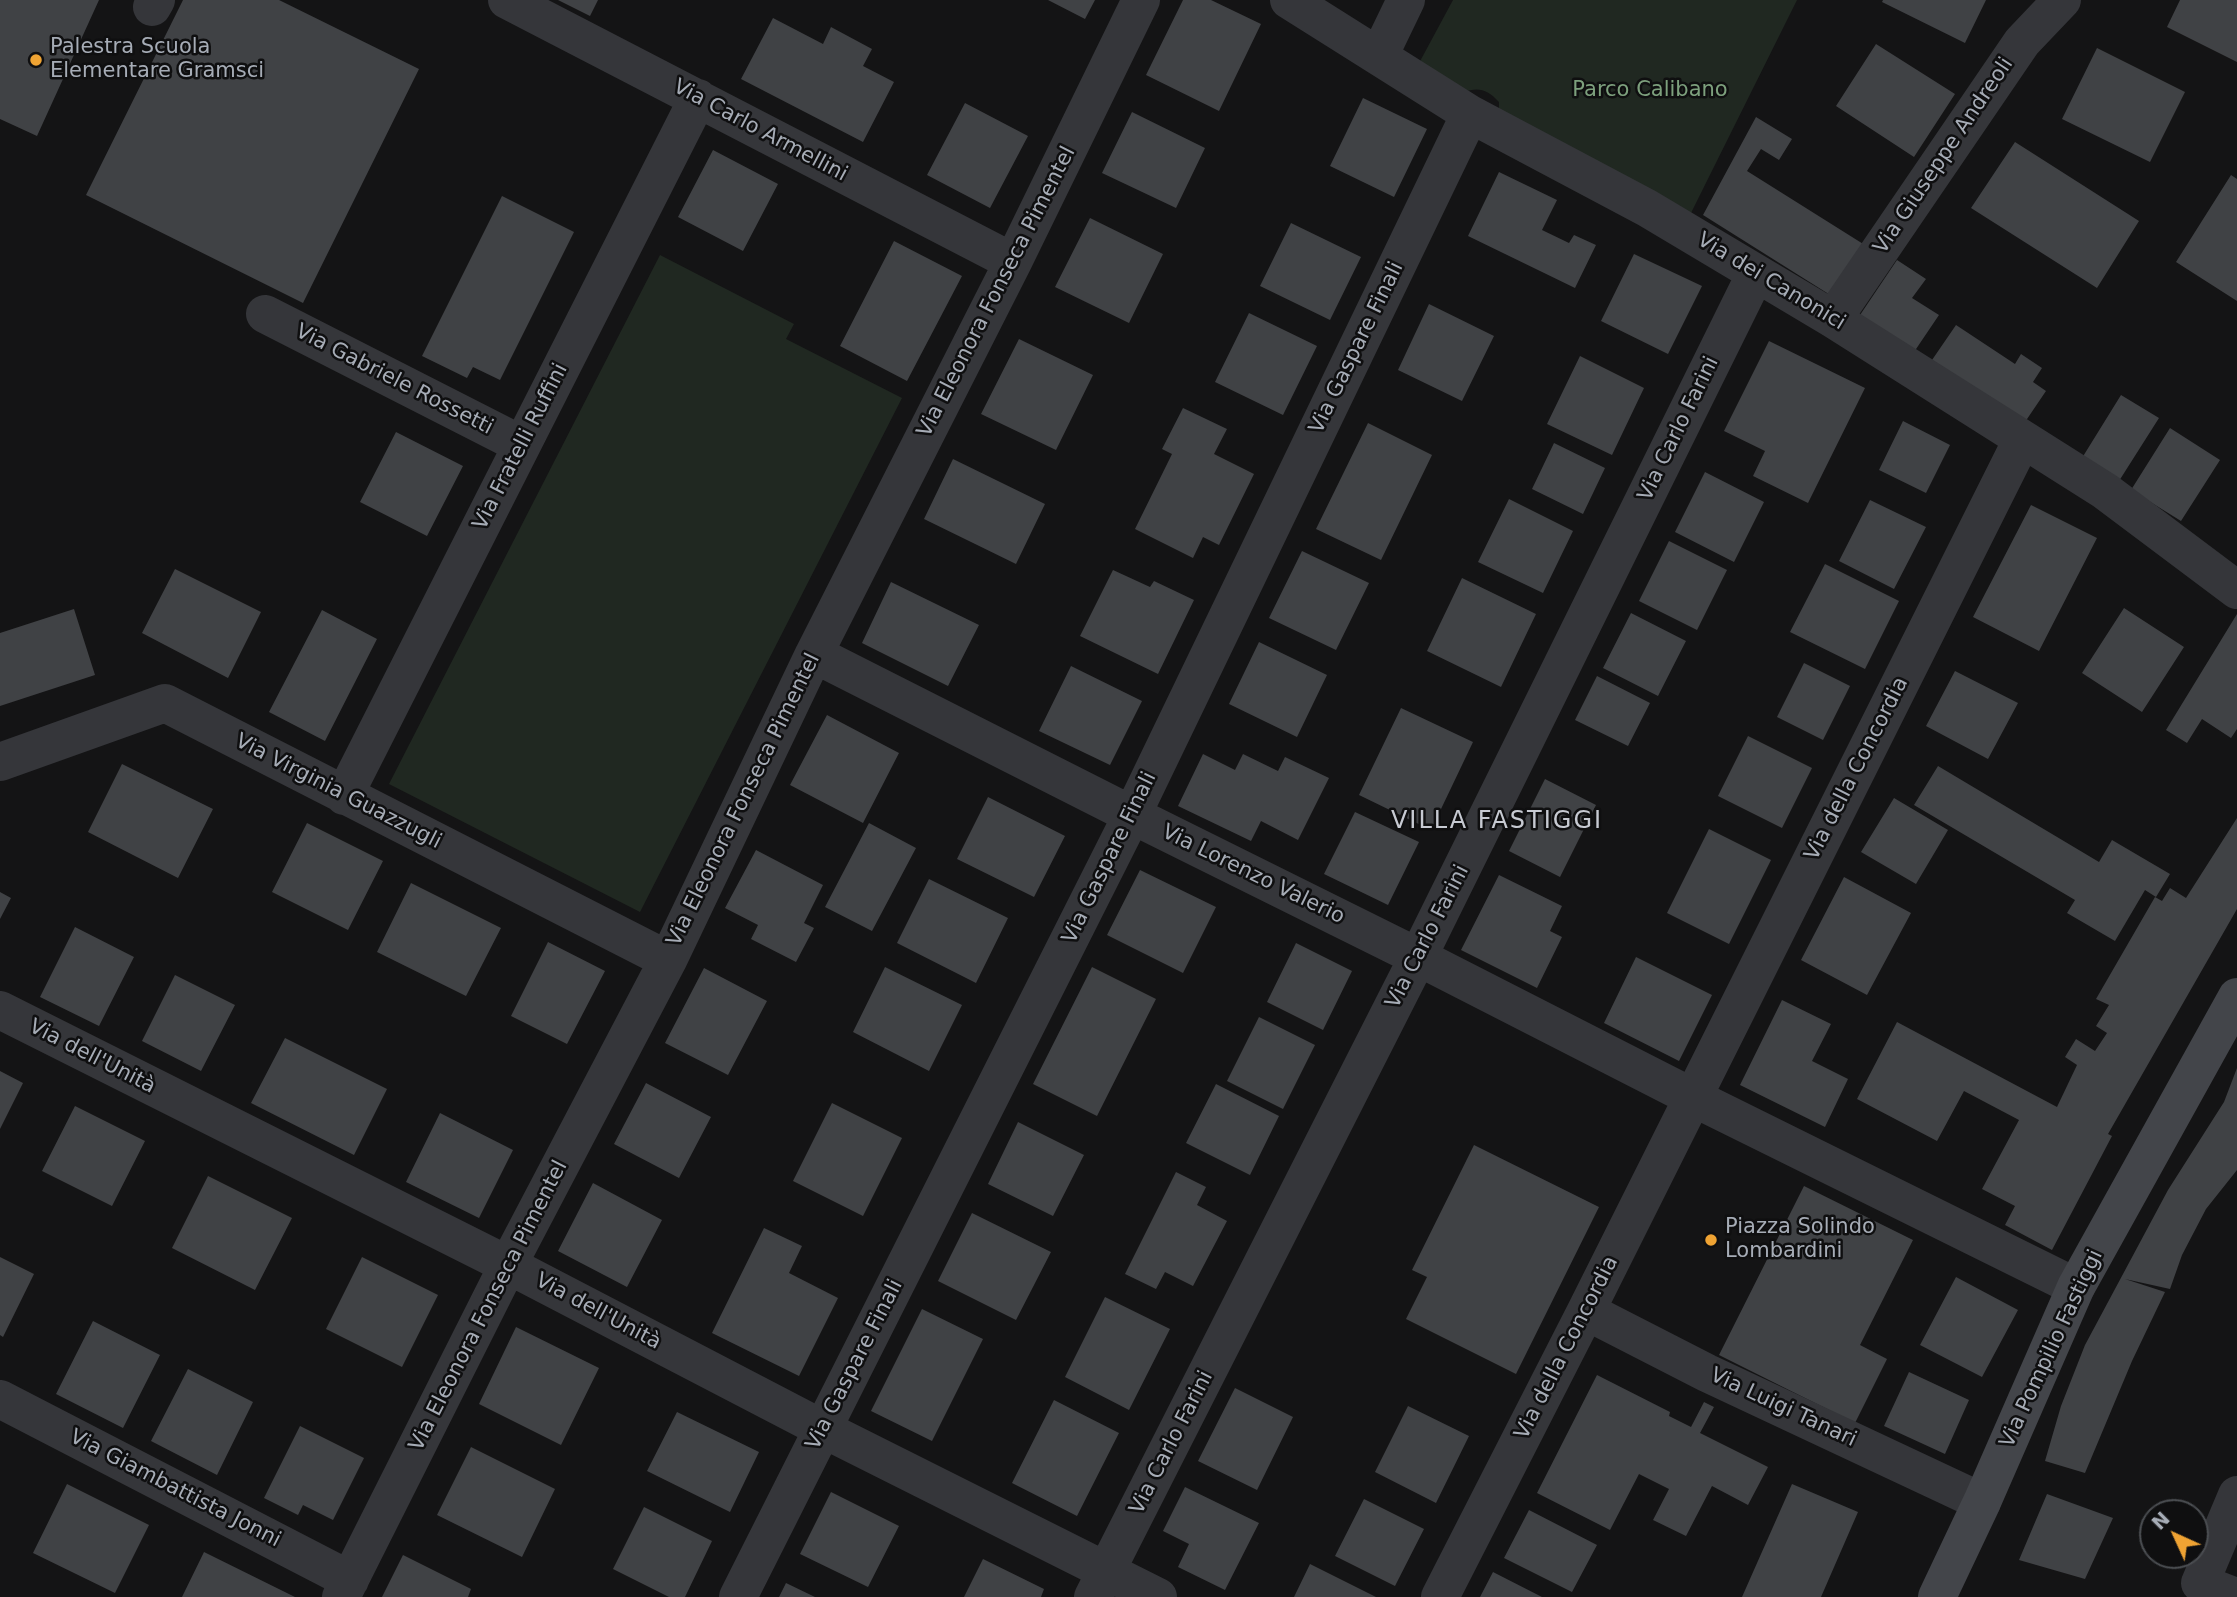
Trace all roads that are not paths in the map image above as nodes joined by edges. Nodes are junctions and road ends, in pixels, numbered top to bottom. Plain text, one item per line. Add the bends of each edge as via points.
1 (507, 0) edge
2 (1141, 0) edge
3 (1289, 0) edge
4 (1406, 0) edge
5 (2062, 0) edge
6 (1379, 56) junction
7 (698, 98) junction
8 (1470, 114) junction
9 (1013, 262) junction
10 (1756, 273) junction
11 (265, 314) dead end
12 (1833, 319) junction
13 (2022, 440) junction
14 (522, 445) junction
15 (2237, 590) edge
16 (814, 654) junction
17 (0, 762) edge
18 (344, 796) junction
19 (1132, 815) junction
20 (1418, 957) junction
21 (668, 960) junction
22 (2237, 997) edge
23 (0, 1010) edge
24 (1692, 1097) junction
25 (508, 1265) junction
26 (2076, 1287) junction
27 (1586, 1311) junction
28 (0, 1399) edge
29 (823, 1430) junction
30 (2237, 1495) edge
31 (1982, 1502) junction
32 (1100, 1584) edge
33 (345, 1588) edge
34 (738, 1597) edge
35 (1158, 1597) edge
36 (1440, 1597) edge
37 (1937, 1597) edge
38 (2236, 1597) edge

1 - 7 street, Via Carlo Armellini
2 - 9 street, Via Eleonora Fonseca Pimentel
3 - 6 street, Via dei Canonici
4 - 6 street
5 - 12 street, Via Giuseppe Andreoli via 2022,42
6 - 8 street, Via dei Canonici
7 - 9 street, Via Carlo Armellini
7 - 14 street, Via Fratelli Ruffini
8 - 10 street, Via dei Canonici via 1647,208
8 - 19 street, Via Gaspare Finali
9 - 16 street, Via Eleonora Fonseca Pimentel
10 - 12 street, Via dei Canonici
10 - 20 street, Via Carlo Farini
11 - 14 street, Via Gabriele Rossetti
12 - 13 street, Via dei Canonici
13 - 15 street, Via dei Canonici via 2105,491
13 - 24 street, Via della Concordia
14 - 18 street, Via Fratelli Ruffini
16 - 19 street, Via Lorenzo Valerio
16 - 21 street, Via Eleonora Fonseca Pimentel
17 - 18 street, Via Virginia Guazzugli via 165,703
18 - 21 street, Via Virginia Guazzugli
19 - 20 street, Via Lorenzo Valerio
19 - 29 street, Via Gaspare Finali
20 - 24 street, Via Lorenzo Valerio
20 - 32 street, Via Carlo Farini
21 - 25 street, Via Eleonora Fonseca Pimentel
22 - 26 street, Via Pompilio Fastiggi
23 - 25 street, Via dell'Unità
24 - 26 street
24 - 27 street, Via della Concordia
25 - 29 street, Via dell'Unità
25 - 33 street, Via Eleonora Fonseca Pimentel
26 - 31 street, Via Pompilio Fastiggi
27 - 31 street, Via Luigi Tanari
27 - 36 street, Via della Concordia
28 - 33 street, Via Giambattista Jonni
29 - 32 street, Via dell'Unità
29 - 34 street, Via Gaspare Finali
30 - 38 street via 2200,1583
31 - 37 street, Via Pompilio Fastiggi
32 - 35 street, Via dell'Unità

